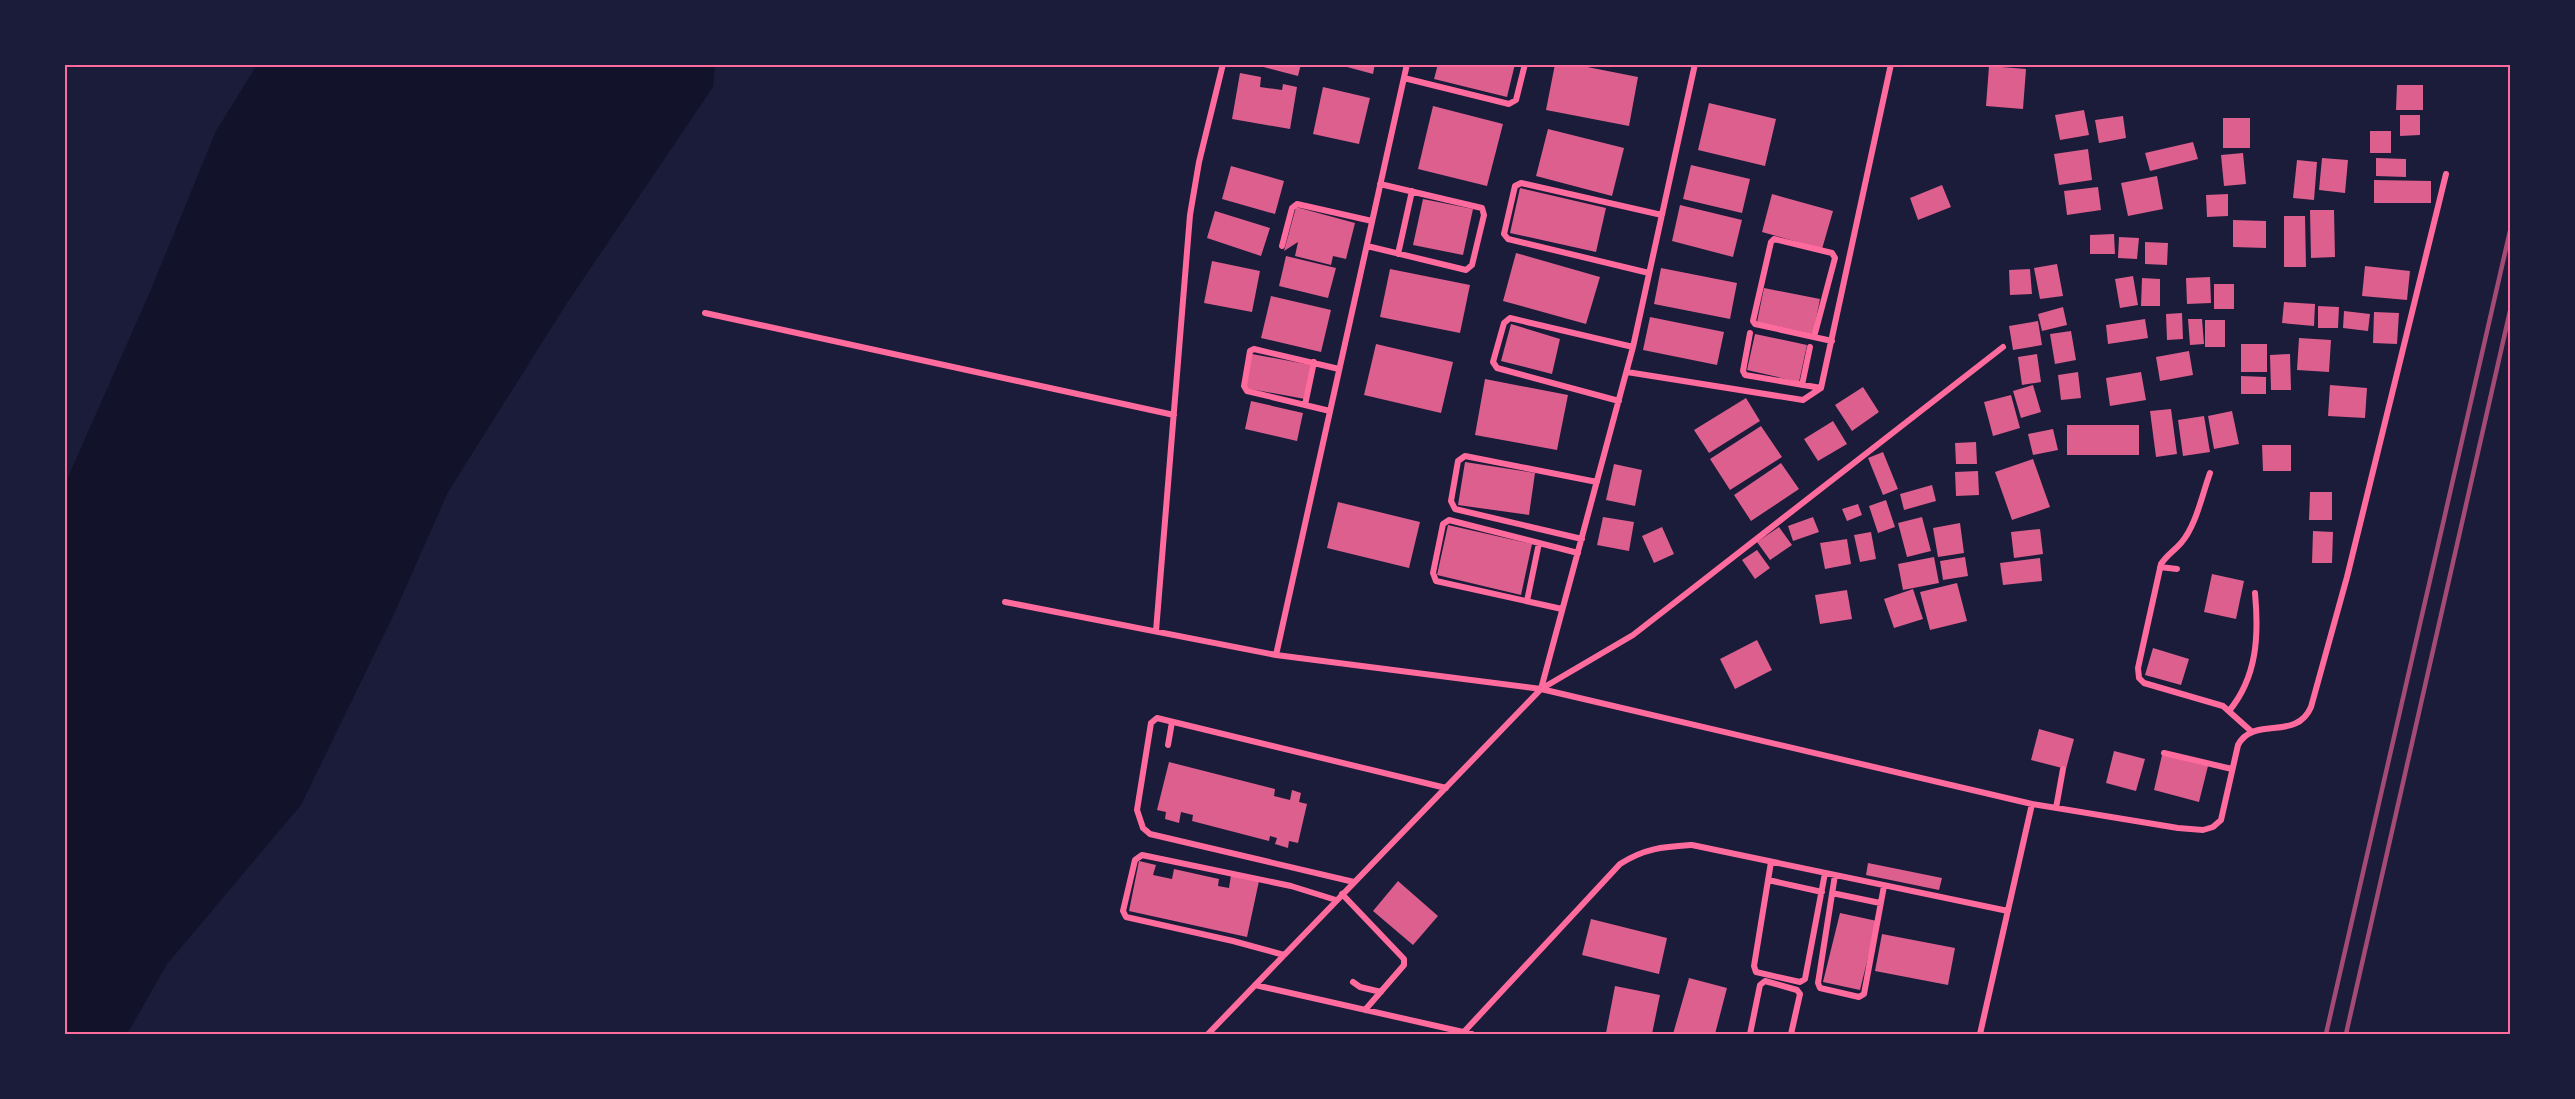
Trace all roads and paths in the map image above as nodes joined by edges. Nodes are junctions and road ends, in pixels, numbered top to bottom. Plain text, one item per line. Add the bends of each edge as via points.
1 (1223, 64) edge
2 (1407, 64) edge
3 (1525, 64) edge
4 (1695, 64) edge
5 (1891, 64) edge
6 (1404, 78) junction
7 (2446, 174) dead end
8 (1380, 184) junction
9 (1412, 191) junction
10 (1662, 215) junction
11 (1372, 221) junction
12 (1282, 246) dead end
13 (1367, 246) junction
14 (1398, 254) junction
15 (1649, 273) junction
16 (705, 313) dead end
17 (1750, 333) dead end
18 (1814, 337) junction
19 (1832, 341) junction
20 (1633, 347) junction
21 (1810, 347) dead end
22 (2003, 347) dead end
23 (1314, 362) junction
24 (1339, 369) junction
25 (1627, 372) junction
26 (1802, 384) junction
27 (1821, 388) junction
28 (1619, 401) junction
29 (1305, 405) junction
30 (1330, 411) junction
31 (1174, 415) junction
32 (2210, 473) dead end
33 (1597, 482) junction
34 (1582, 539) junction
35 (1539, 543) junction
36 (1578, 553) junction
37 (2160, 567) junction
38 (2177, 569) dead end
39 (2255, 593) dead end
40 (1005, 602) dead end
41 (1527, 602) junction
42 (1562, 609) junction
43 (1156, 631) junction
44 (1276, 655) junction
45 (1541, 689) junction
46 (2229, 711) junction
47 (1172, 722) junction
48 (2251, 731) junction
49 (1168, 745) dead end
50 (2164, 753) dead end
51 (2232, 769) junction
52 (2063, 770) dead end
53 (1446, 788) junction
54 (2032, 804) junction
55 (2056, 808) junction
56 (1771, 862) junction
57 (1825, 873) junction
58 (1835, 875) junction
59 (1768, 880) junction
60 (1354, 882) junction
61 (1884, 886) junction
62 (1821, 892) junction
63 (1832, 893) junction
64 (1342, 894) junction
65 (1336, 900) junction
66 (1880, 903) junction
67 (2008, 912) junction
68 (1284, 955) junction
69 (1353, 982) dead end
70 (1255, 985) junction
71 (1381, 992) junction
72 (1365, 1010) junction
73 (1462, 1034) edge
74 (1208, 1035) edge
75 (1472, 1035) edge
76 (1750, 1035) edge
77 (1791, 1035) edge
78 (1980, 1035) edge

1 - 31 street via 1198,162 1190,215
2 - 6 street
3 - 6 street via 1516,100 1509,104
4 - 10 street
5 - 19 street
6 - 8 street
7 - 48 street via 2311,707 2307,716 2290,726
8 - 9 street
8 - 11 street
9 - 14 street
9 - 14 street via 1482,208 1485,215 1472,265 1466,270
10 - 15 street
10 - 15 street via 1521,183 1515,186 1510,206 1504,234 1508,239
11 - 12 street via 1297,204 1292,208
11 - 13 street
13 - 14 street
13 - 24 street
15 - 20 street
16 - 31 street
17 - 26 street via 1745,375
18 - 18 street via 1753,321 1774,239 1832,253 1834,258
18 - 19 street
19 - 27 street
20 - 25 street
20 - 28 street via 1510,318 1504,323 1493,362 1497,368
21 - 26 street
22 - 45 street via 1633,635
23 - 24 street
23 - 29 street
23 - 29 street via 1250,351 1244,386 1247,391
24 - 30 street
25 - 27 street via 1803,400
25 - 28 street
26 - 27 street
28 - 33 street
29 - 30 street
30 - 44 street
31 - 43 street
32 - 37 street via 2188,532
33 - 34 street
33 - 34 street via 1465,456 1458,461 1451,501 1455,509
34 - 36 street
35 - 36 street
35 - 41 street
35 - 41 street via 1449,520 1443,524 1433,573 1436,581
36 - 42 street
37 - 38 street
37 - 46 street via 2139,678
39 - 46 street via 2258,628 2249,678
40 - 43 street
41 - 42 street
42 - 45 street
43 - 44 street
44 - 45 street
45 - 53 street
45 - 54 street
46 - 48 street
47 - 49 street
47 - 53 street
47 - 60 street via 1157,718 1151,723 1137,810 1143,828 1150,834
48 - 51 street via 2242,736
50 - 51 street
51 - 55 street via 2221,820 2203,830
52 - 55 street
53 - 60 street
54 - 55 street
54 - 67 street
56 - 57 street
56 - 59 street
56 - 73 street via 1692,845 1638,852 1620,864
57 - 58 street
57 - 62 street
58 - 61 street
58 - 63 street
59 - 62 street
59 - 62 street via 1754,966 1756,972 1800,982 1805,979
60 - 64 street
61 - 66 street
61 - 67 street
63 - 66 street
63 - 66 street via 1818,983 1820,988 1859,997 1864,994
64 - 65 street
64 - 71 street via 1404,959 1404,965
65 - 68 street
65 - 68 street via 1291,886 1142,855 1135,860 1123,911 1126,917
67 - 78 street
68 - 70 street
69 - 71 street
70 - 72 street
70 - 74 street
71 - 72 street
72 - 73 street
73 - 75 street
76 - 77 street via 1760,985 1765,981 1800,994

